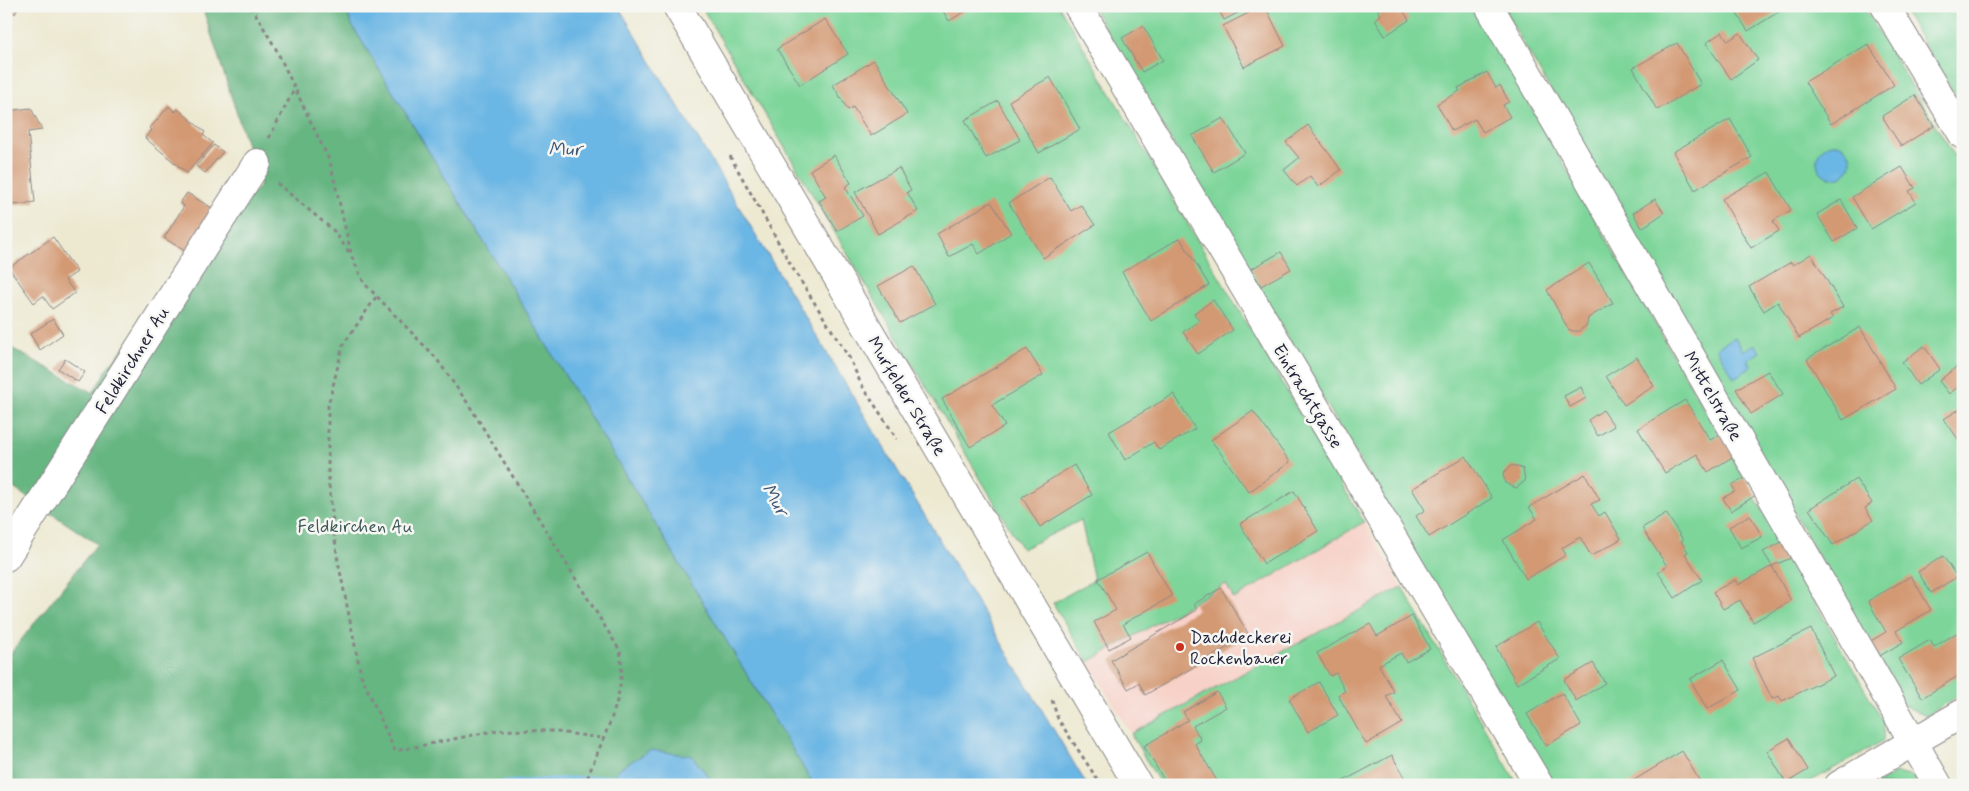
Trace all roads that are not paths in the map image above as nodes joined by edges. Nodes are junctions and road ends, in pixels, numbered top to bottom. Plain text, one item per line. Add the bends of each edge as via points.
1 (677, 6) edge
2 (1078, 6) edge
3 (1489, 6) edge
4 (1885, 6) edge
5 (1963, 135) edge
6 (257, 163) road end
7 (6, 557) edge
8 (1963, 713) edge
9 (1913, 743) junction
10 (1138, 785) edge
11 (1539, 785) edge
12 (1839, 785) edge
13 (1938, 785) edge

1 - 10 street, Murfelder Straße
2 - 11 street, Eintrachtgasse
3 - 9 street, Mittelstraße
4 - 5 street
6 - 7 street, Feldkirchner Au
8 - 9 street
9 - 12 street
9 - 13 street, Mittelstraße

